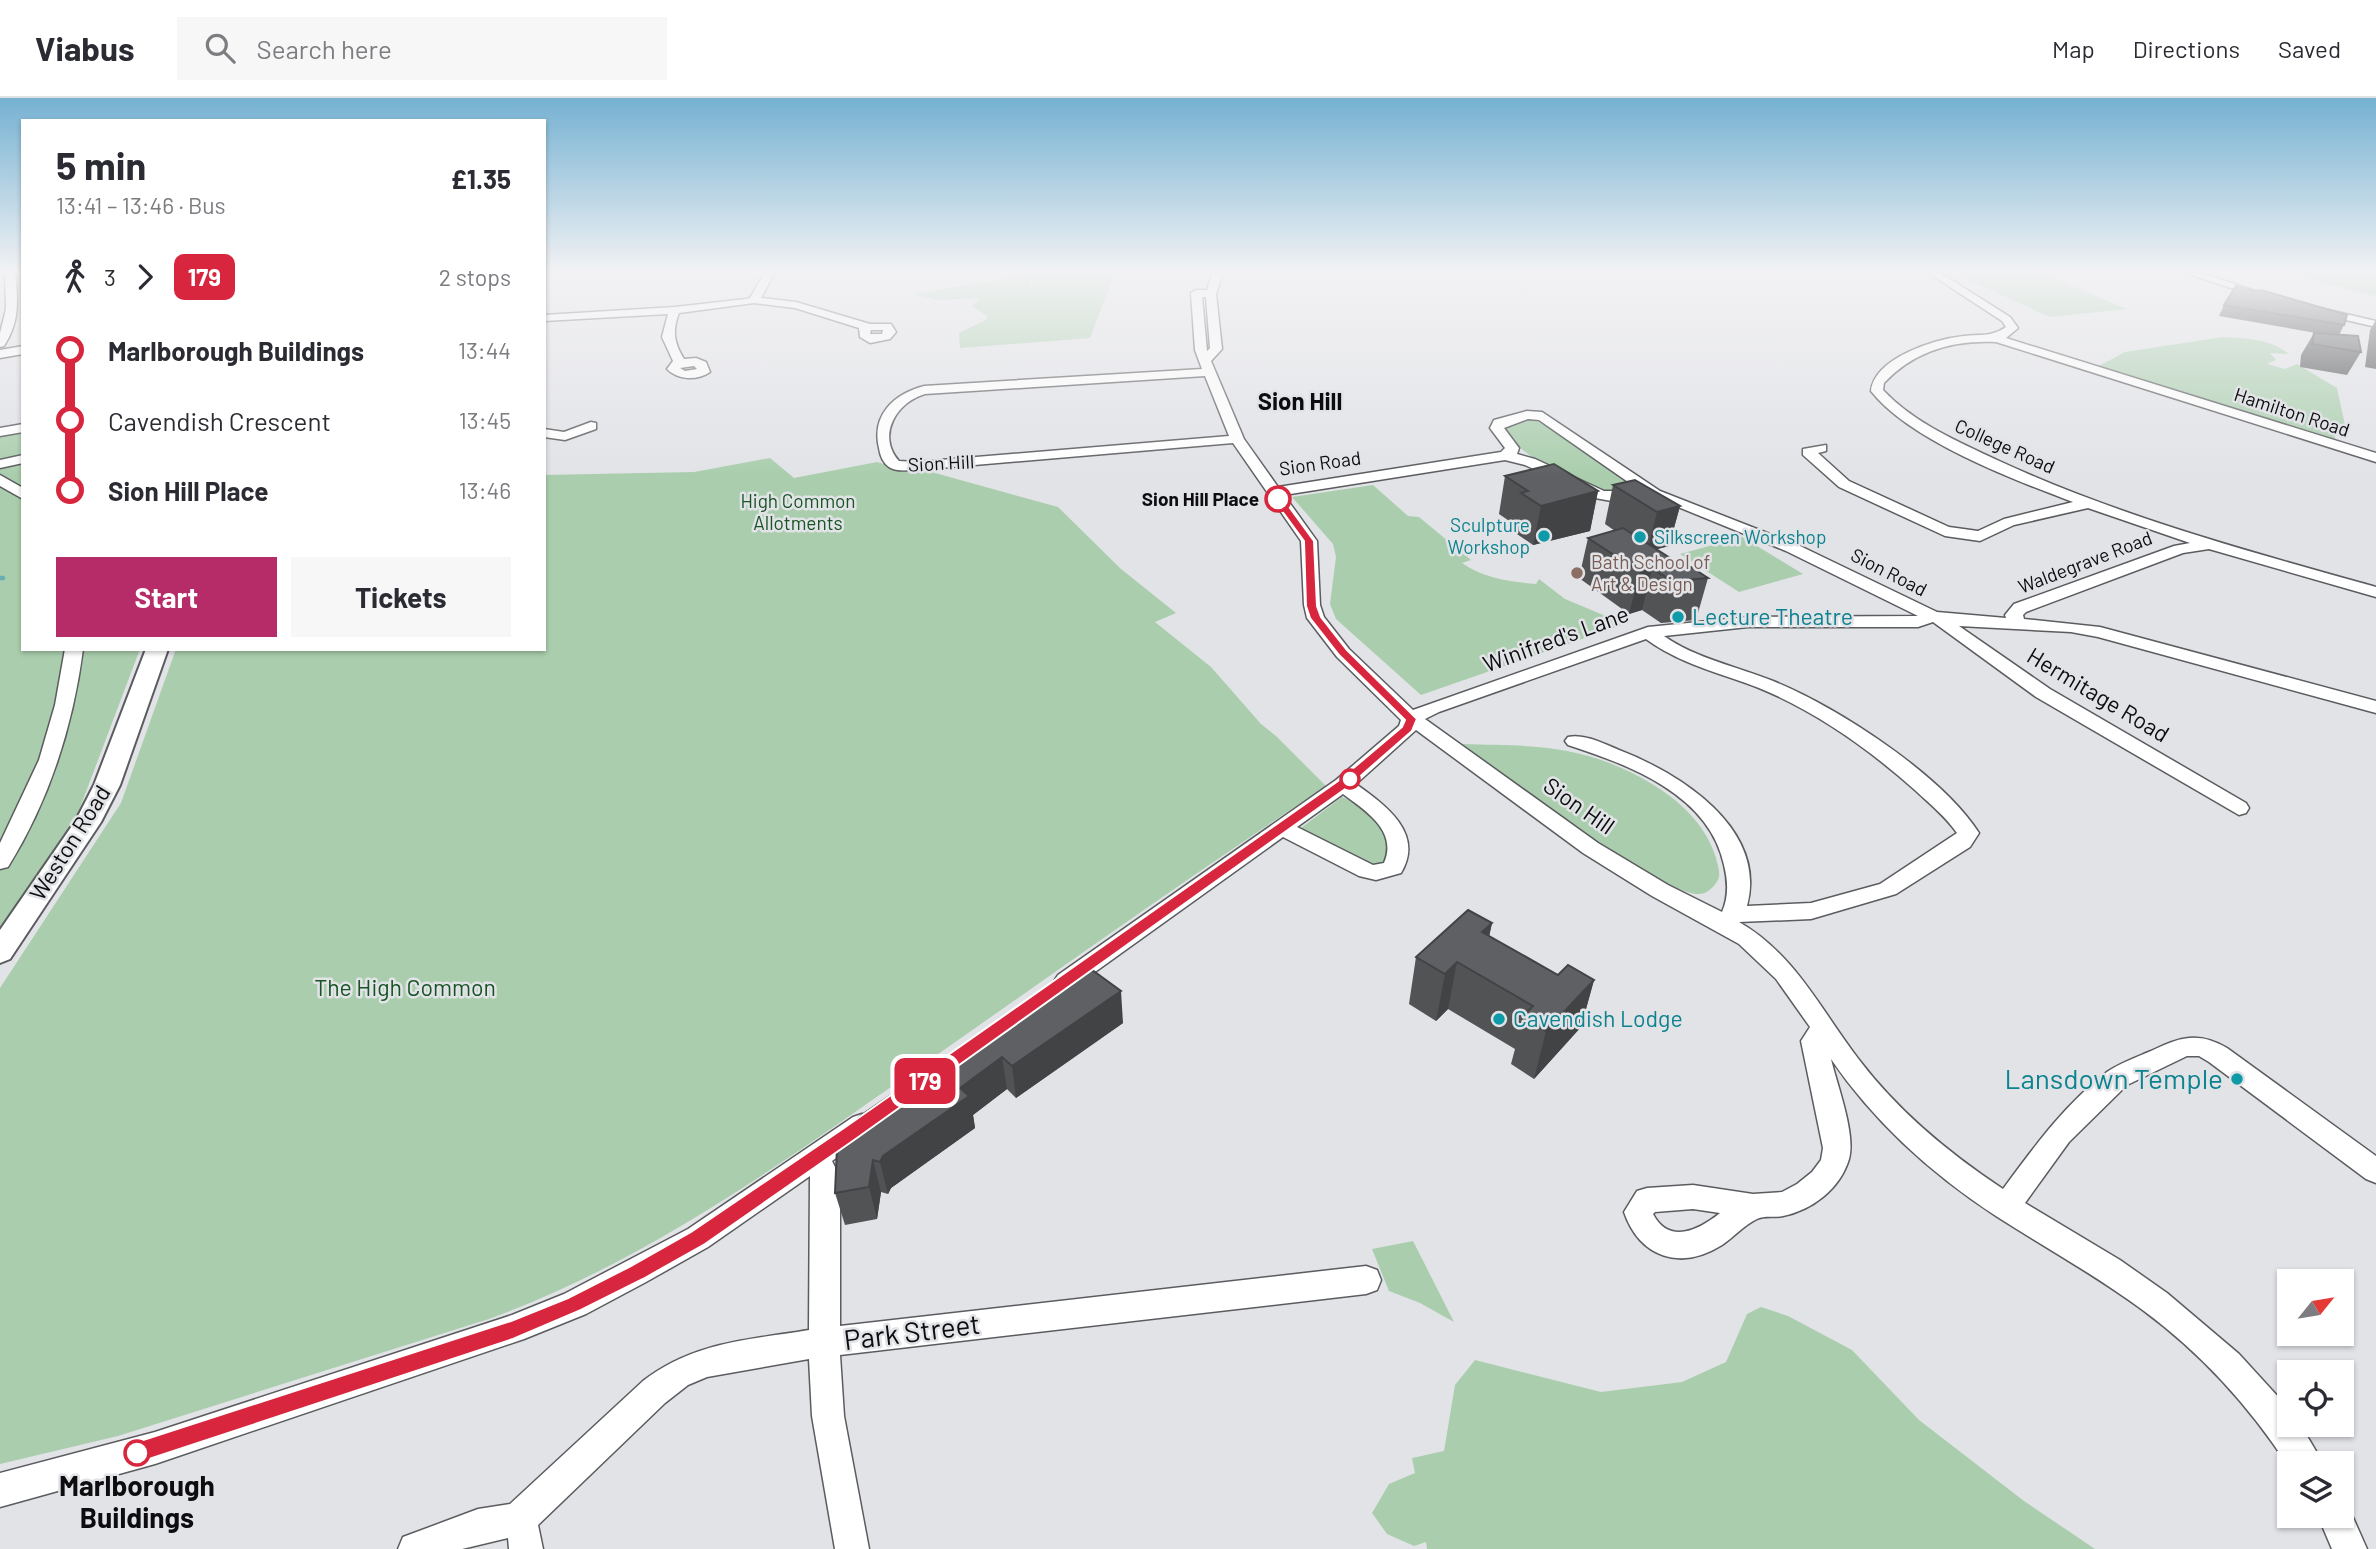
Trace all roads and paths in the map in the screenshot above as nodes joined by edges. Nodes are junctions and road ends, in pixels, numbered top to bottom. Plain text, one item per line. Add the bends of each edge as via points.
1 (668, 340) edge
2 (1200, 340) edge
3 (1959, 340) edge
4 (1999, 340) edge
5 (21, 350) edge
6 (0, 354) edge
7 (681, 363) dead end
8 (1209, 366) junction
9 (591, 426) dead end
10 (21, 428) edge
11 (0, 432) edge
12 (546, 433) edge
13 (565, 436) junction
14 (1237, 439) junction
15 (1821, 448) dead end
16 (565, 451) dead end
17 (1505, 456) junction
18 (2376, 458) edge
19 (21, 459) edge
20 (0, 464) edge
21 (0, 480) edge
22 (1273, 492) junction
23 (21, 494) edge
24 (1654, 494) junction
25 (2090, 503) junction
26 (2180, 543) junction
27 (2376, 592) edge
28 (1934, 616) junction
29 (2016, 622) junction
30 (1648, 632) junction
31 (74, 651) edge
32 (156, 651) edge
33 (2376, 707) edge
34 (1411, 722) junction
35 (1575, 741) dead end
36 (1343, 784) junction
37 (2239, 808) dead end
38 (1283, 828) junction
39 (0, 862) edge
40 (1729, 919) junction
41 (0, 952) edge
42 (1050, 992) edge
43 (1823, 1027) junction
44 (884, 1110) edge
45 (816, 1157) junction
46 (2376, 1171) edge
47 (1752, 1206) dead end
48 (2006, 1207) junction
49 (1366, 1280) dead end
50 (824, 1342) junction
51 (2297, 1451) edge
52 (0, 1490) edge
53 (2340, 1528) edge
54 (521, 1535) edge
55 (415, 1549) edge
56 (852, 1549) edge
57 (2350, 1549) edge

1 - 7 street
2 - 8 street
3 - 25 street, College Road via 1908,357 1883,376 1877,391 1942,438
4 - 18 street, Hamilton Road
5 - 6 street
8 - 14 street, Sion Hill
8 - 14 street, Sion Hill via 924,390 910,394 891,410 883,428 885,452 895,465 916,466
9 - 13 street
10 - 11 street
12 - 13 street
13 - 16 street
14 - 22 street, Sion Hill
15 - 25 street via 1808,452 1844,484 1945,531 1980,536 2009,522
17 - 22 street, Sion Road
17 - 24 street, Sion Road via 1540,465 1601,495 1630,499
17 - 24 street via 1512,448 1497,428 1499,423 1542,416
19 - 20 street
21 - 23 street
22 - 34 street, Sion Hill via 1309,541 1316,618 1343,653
24 - 28 street, Sion Road via 1791,548
25 - 26 street, College Road
26 - 27 street, Waldegrave Road via 2207,545
26 - 29 street, Waldegrave Road via 2020,608 2014,615
28 - 29 street, Sion Road
28 - 30 street, Winifred's Lane via 1918,622 1748,622
28 - 37 street, Hermitage Road via 2043,693
29 - 33 street, Sion Road via 2100,632
30 - 34 street, Winifred's Lane via 1432,708
30 - 40 street via 1677,653 1782,692 1859,734 1917,781 1968,833 1962,842 1888,889 1811,911
31 - 39 street via 56,734 26,814
32 - 41 street, Weston Road via 107,785 88,822
34 - 36 street, Winifred's Lane
34 - 40 street, Sion Hill via 1612,861 1667,895
35 - 40 street via 1648,769 1706,810 1722,828 1738,868 1739,887
36 - 38 street, Winifred's Lane
36 - 38 street via 1396,832 1401,844 1393,868 1367,871
38 - 42 street, Winifred's Lane
40 - 43 street, Sion Hill via 1782,969
43 - 47 street via 1814,1041 1836,1134 1836,1156 1818,1187 1784,1203
43 - 48 street, Sion Hill via 1851,1069 1917,1139
44 - 45 street
45 - 50 street via 824,1173 826,1194
45 - 52 street via 698,1238 575,1304 513,1329 155,1448
46 - 48 street via 2218,1055 2192,1045 2118,1078 2059,1134
48 - 51 street, Sion Hill via 2174,1315 2252,1389
49 - 50 street, Park Street
50 - 54 street, Park Street via 707,1362 677,1374 654,1392
50 - 56 street via 828,1416
53 - 57 street
54 - 55 street via 500,1521

